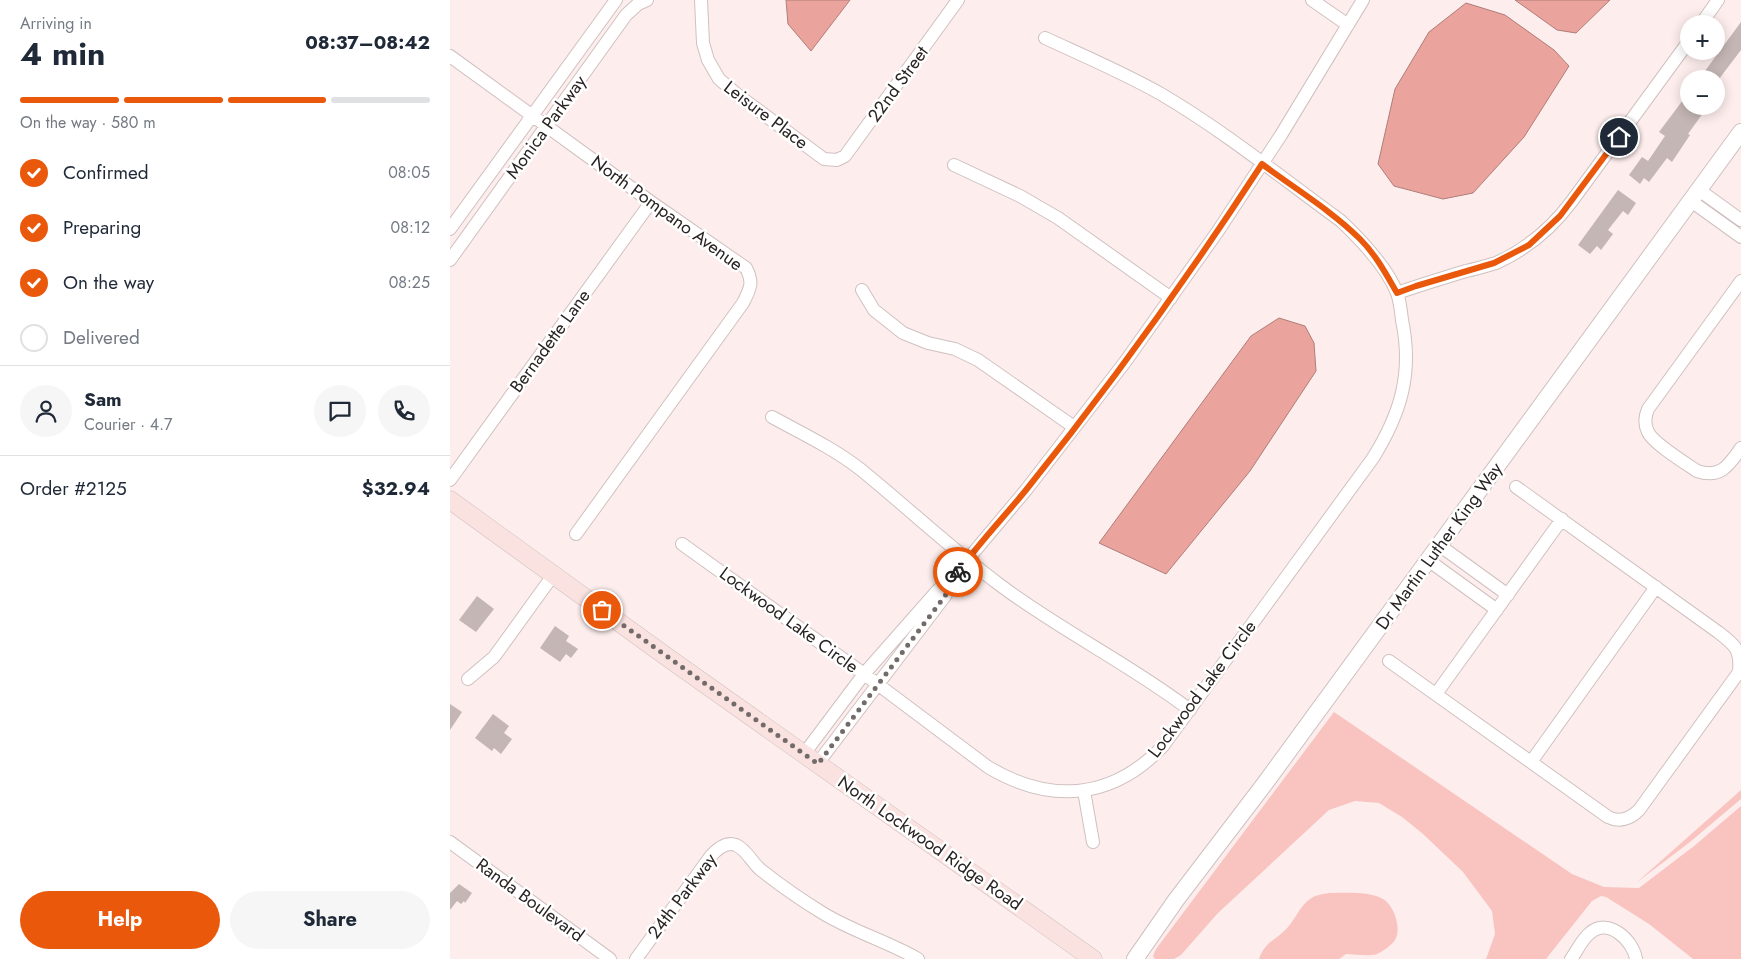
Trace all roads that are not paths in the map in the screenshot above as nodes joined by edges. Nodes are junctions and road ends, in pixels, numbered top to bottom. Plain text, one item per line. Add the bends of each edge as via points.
1 (647, 0) edge
2 (701, 0) edge
3 (958, 0) edge
4 (1312, 0) edge
5 (1363, 0) edge
6 (1718, 0) edge
7 (611, 2) edge
8 (626, 15) junction
9 (1707, 15) edge
10 (1348, 26) junction
11 (1045, 38) dead end
12 (1680, 53) edge
13 (450, 56) edge
14 (533, 115) junction
15 (547, 125) junction
16 (1741, 132) edge
17 (833, 160) joint
18 (1262, 164) junction
19 (954, 165) dead end
20 (1695, 196) junction
21 (651, 202) junction
22 (1741, 220) edge
23 (450, 229) edge
24 (1741, 237) edge
25 (450, 260) edge
26 (1741, 281) edge
27 (862, 290) dead end
28 (1397, 293) junction
29 (1172, 298) junction
30 (772, 417) dead end
31 (1074, 427) junction
32 (1741, 448) edge
33 (450, 480) edge
34 (1516, 487) dead end
35 (450, 500) edge
36 (1562, 519) junction
37 (576, 534) dead end
38 (682, 544) dead end
39 (1439, 546) junction
40 (967, 560) junction
41 (1428, 560) junction
42 (958, 571) junction
43 (554, 574) junction
44 (1656, 587) junction
45 (1508, 595) junction
46 (1497, 610) junction
47 (1389, 661) dead end
48 (864, 674) junction
49 (468, 679) dead end
50 (877, 684) junction
51 (1436, 694) junction
52 (1190, 710) junction
53 (811, 758) junction
54 (1532, 762) junction
55 (1084, 790) junction
56 (450, 842) edge
57 (1093, 842) dead end
58 (610, 959) edge
59 (636, 959) edge
60 (918, 959) edge
61 (1092, 959) edge
62 (1135, 959) edge
63 (1571, 959) edge
64 (1636, 959) edge

1 - 8 street, Monica Parkway
2 - 17 street, Leisure Place via 703,43 719,79 824,159
3 - 17 street, 22nd Street via 846,156
4 - 10 street
5 - 10 street
6 - 9 street
7 - 8 street
7 - 14 street, Monica Parkway
8 - 15 street, Monica Parkway
10 - 18 street
11 - 18 street, Lockwood Lake Circle via 1161,94
12 - 28 street via 1572,201 1540,236 1494,263
13 - 14 street, North Pompano Avenue
14 - 15 street, North Pompano Avenue
14 - 23 street, Monica Parkway
15 - 21 street, North Pompano Avenue
15 - 25 street, Monica Parkway
16 - 20 street, Dr Martin Luther King Way
18 - 28 street, Lockwood Lake Circle via 1361,239
18 - 29 street
19 - 29 street via 1058,218
20 - 22 street
20 - 24 street
20 - 39 street, Dr Martin Luther King Way
21 - 33 street, Bernadette Lane
21 - 37 street, North Pompano Avenue via 746,268 751,278 750,290
26 - 32 street via 1648,409 1645,423 1654,440 1704,474 1724,469
27 - 31 street via 874,310 903,333 955,349 978,360
28 - 52 street, Lockwood Lake Circle via 1406,339 1405,383 1388,435
29 - 31 street
30 - 40 street via 859,469
31 - 40 street
34 - 36 street
35 - 43 main road, North Lockwood Ridge Road
36 - 44 street
36 - 45 street
38 - 48 street, Lockwood Lake Circle
39 - 41 street, Dr Martin Luther King Way
39 - 45 street
40 - 42 street
40 - 52 street via 1027,604 1141,674
41 - 46 street
41 - 62 street, Dr Martin Luther King Way
42 - 48 street
42 - 50 street via 945,596
43 - 49 street via 494,658
43 - 53 main road, North Lockwood Ridge Road
44 - 54 street
44 - 54 street via 1732,643 1739,651 1739,672 1633,816 1613,820
45 - 46 street
46 - 51 street
47 - 51 street
48 - 50 street, Lockwood Lake Circle
48 - 53 street
50 - 53 street
50 - 55 street, Lockwood Lake Circle via 1007,778 1050,791
51 - 54 street
52 - 55 street, Lockwood Lake Circle via 1163,746 1142,766 1127,776
53 - 61 main road, North Lockwood Ridge Road
55 - 57 street
56 - 58 street, Randa Boulevard
59 - 60 street, 24th Parkway via 710,857 723,846 736,845 760,869 836,922
63 - 64 street via 1590,933 1606,928 1628,940

